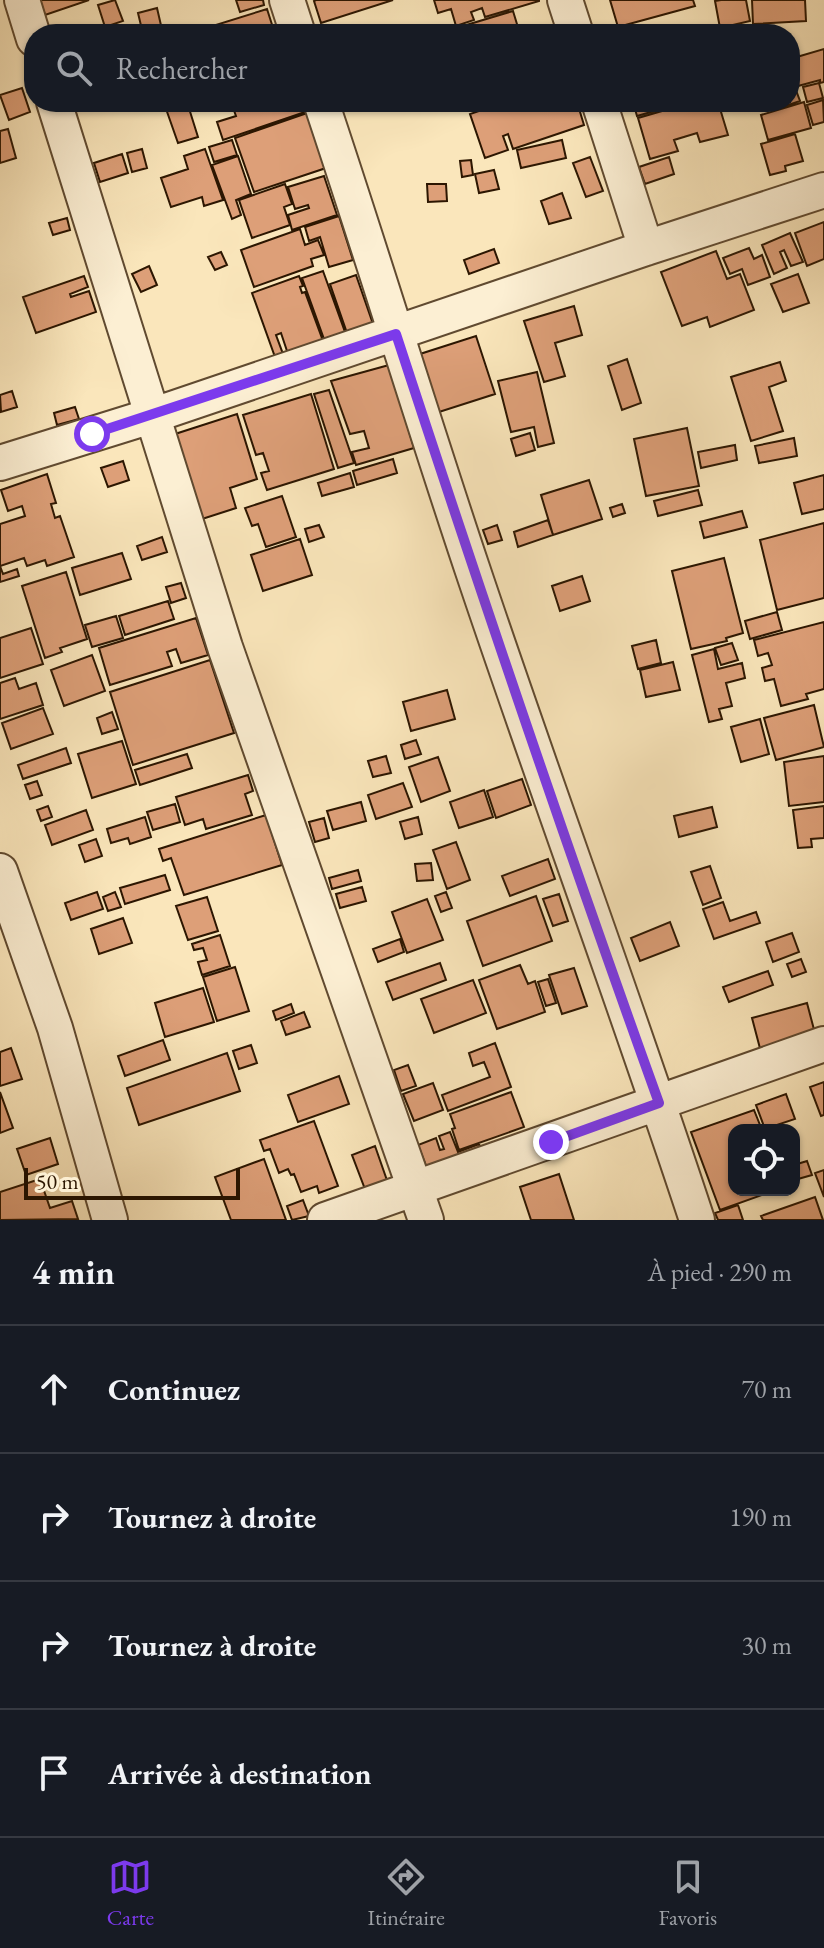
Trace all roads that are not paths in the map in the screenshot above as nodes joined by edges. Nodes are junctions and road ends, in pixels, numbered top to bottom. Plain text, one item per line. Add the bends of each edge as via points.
1 (22, 0) edge
2 (287, 0) edge
3 (565, 0) edge
4 (29, 24) edge
5 (295, 24) edge
6 (573, 24) edge
7 (57, 112) edge
8 (324, 112) edge
9 (602, 112) edge
10 (824, 190) edge
11 (646, 248) junction
12 (396, 334) junction
13 (151, 416) junction
14 (0, 463) edge
15 (0, 871) edge
16 (824, 1044) edge
17 (659, 1103) junction
18 (421, 1205) edge
19 (110, 1220) edge
20 (325, 1220) edge
21 (697, 1220) edge

1 - 4 street
2 - 5 street
3 - 6 street
7 - 13 street
8 - 12 street
9 - 11 street
10 - 11 street
11 - 12 street
12 - 13 street
12 - 17 street via 569,853
13 - 14 street
13 - 18 street via 225,647
15 - 19 street via 55,1028
16 - 17 street
17 - 18 street
17 - 21 street
18 - 20 street

